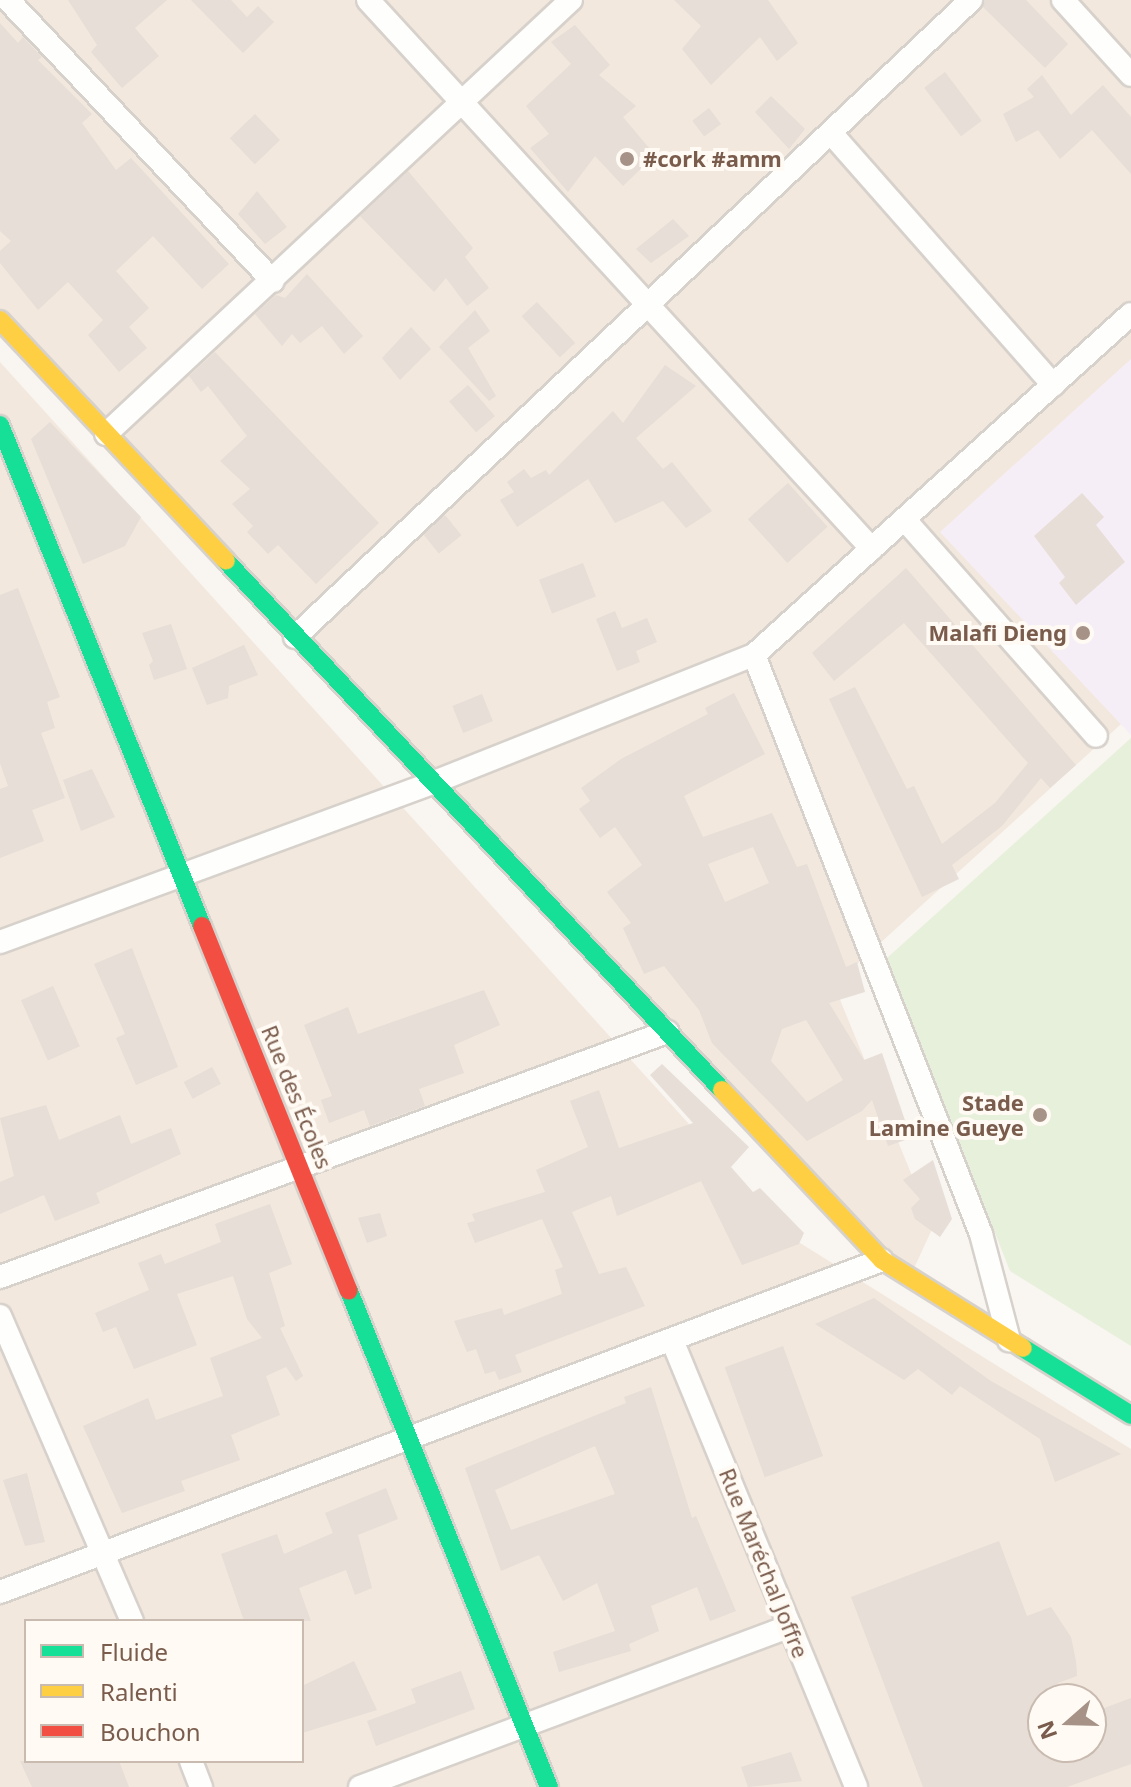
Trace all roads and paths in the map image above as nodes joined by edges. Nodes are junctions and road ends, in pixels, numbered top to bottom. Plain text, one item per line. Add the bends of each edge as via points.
1 (8, 0) edge
2 (368, 0) edge
3 (571, 0) edge
4 (971, 0) edge
5 (1063, 0) edge
6 (1131, 75) edge
7 (462, 106) junction
8 (831, 133) junction
9 (273, 281) junction
10 (649, 305) junction
11 (1131, 314) edge
12 (0, 320) edge
13 (1053, 385) junction
14 (0, 425) edge
15 (106, 434) junction
16 (905, 520) junction
17 (872, 549) junction
18 (295, 637) junction
19 (754, 655) junction
20 (1096, 736) dead end
21 (432, 783) junction
22 (181, 875) junction
23 (0, 942) edge
24 (667, 1032) junction
25 (299, 1167) junction
26 (882, 1260) junction
27 (0, 1277) edge
28 (0, 1316) edge
29 (672, 1340) junction
30 (1009, 1340) junction
31 (1131, 1415) edge
32 (408, 1436) junction
33 (102, 1550) junction
34 (0, 1592) edge
35 (131, 1619) edge
36 (790, 1626) junction
37 (525, 1725) junction
38 (192, 1763) edge
39 (201, 1787) edge
40 (360, 1787) edge
41 (549, 1787) edge
42 (856, 1787) edge

1 - 9 street
2 - 7 street
3 - 7 street
4 - 8 street
5 - 6 street
7 - 9 street
7 - 10 street
8 - 10 street
8 - 13 street
9 - 15 street
10 - 17 street
10 - 18 street
11 - 13 street
12 - 15 street
13 - 16 street
14 - 22 street, Rue des Écoles
15 - 18 street
16 - 17 street
16 - 20 street
17 - 19 street
18 - 21 street
19 - 21 street
19 - 30 street via 981,1234
21 - 22 street
21 - 24 street
22 - 23 street
22 - 25 street, Rue des Écoles
24 - 25 street
24 - 26 street
25 - 27 street
25 - 32 street, Rue des Écoles
26 - 29 street
26 - 30 street
28 - 33 street
29 - 32 street
29 - 36 street, Rue Maréchal Joffre
30 - 31 street
32 - 33 street
32 - 37 street, Rue des Écoles
33 - 34 street
33 - 35 street
36 - 37 street
36 - 42 street, Rue Maréchal Joffre
37 - 40 street
37 - 41 street, Rue des Écoles
38 - 39 street

